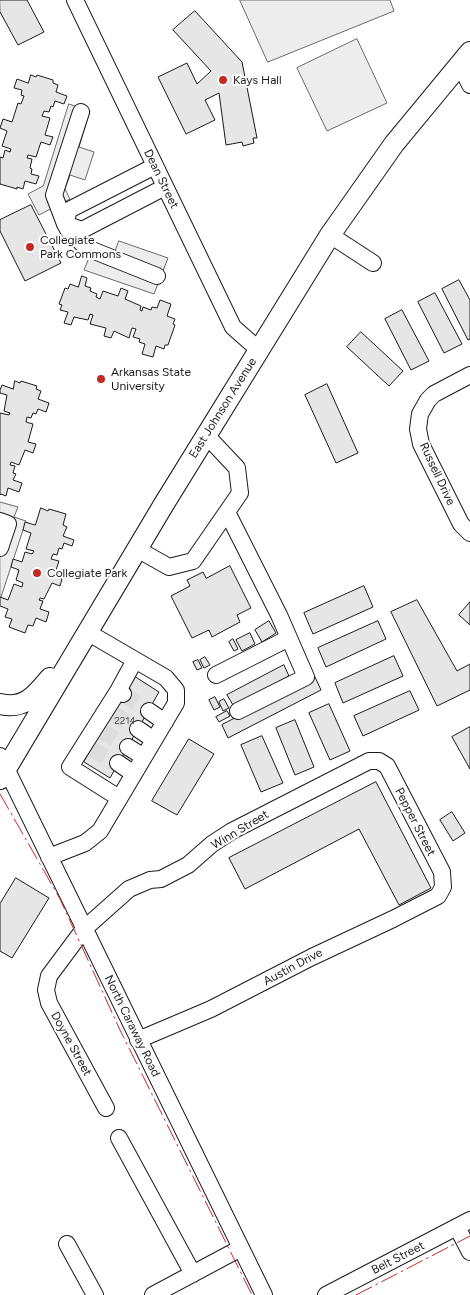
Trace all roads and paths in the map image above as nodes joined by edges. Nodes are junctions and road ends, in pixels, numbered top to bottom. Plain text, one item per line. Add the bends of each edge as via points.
1 (75, 0) edge
2 (465, 58) edge
3 (470, 85) edge
4 (81, 112) dead end
5 (155, 166) junction
6 (165, 187) junction
7 (66, 224) junction
8 (330, 235) junction
9 (372, 263) dead end
10 (157, 276) dead end
11 (259, 350) junction
12 (470, 375) edge
13 (206, 435) junction
14 (227, 512) junction
15 (0, 521) edge
16 (470, 533) edge
17 (0, 548) edge
18 (137, 549) junction
19 (87, 632) junction
20 (289, 638) junction
21 (135, 660) junction
22 (216, 675) dead end
23 (0, 704) edge
24 (148, 711) tunnel mouth
25 (238, 711) dead end
26 (166, 722) junction
27 (138, 729) tunnel mouth
28 (154, 740) junction
29 (128, 747) tunnel mouth
30 (144, 757) junction
31 (379, 761) joint
32 (118, 763) tunnel mouth
33 (2, 768) edge
34 (134, 774) junction
35 (119, 798) junction
36 (49, 858) junction
37 (443, 887) joint
38 (84, 929) junction
39 (138, 1040) junction
40 (106, 1108) dead end
41 (119, 1138) dead end
42 (463, 1224) edge
43 (68, 1244) dead end
44 (241, 1248) junction
45 (470, 1252) edge
46 (193, 1274) junction
47 (95, 1295) edge
48 (153, 1295) edge
49 (264, 1295) edge
50 (326, 1295) edge

1 - 5 street, Dean Street
2 - 3 street
2 - 8 main road, East Johnson Avenue via 394,144
4 - 7 street via 54,195
5 - 6 street, Dean Street
5 - 7 street via 69,210
6 - 7 street via 82,230
6 - 11 street, Dean Street via 233,326
7 - 10 street via 87,248
8 - 9 street
8 - 11 main road, East Johnson Avenue
11 - 13 main road, East Johnson Avenue
12 - 16 street, Russell Drive via 428,400 420,414 418,429 421,444 461,524
13 - 14 street via 237,468 240,493
13 - 18 main road, East Johnson Avenue
14 - 18 street via 193,561 169,567
14 - 20 street
15 - 17 street via 8,524
18 - 19 main road, East Johnson Avenue
19 - 21 street
19 - 23 main road via 36,695 21,704
19 - 33 main road, East Johnson Avenue
20 - 22 street
20 - 25 street via 306,677
21 - 26 street via 166,678 176,690 176,703
21 - 35 street via 109,712 70,767
24 - 26 street
26 - 28 street
27 - 28 street
28 - 30 street
29 - 30 street
30 - 34 street
31 - 37 street, Pepper Street via 387,766 442,872
31 - 38 street, Winn Street via 369,760 232,831 188,865 129,889
32 - 34 street
33 - 36 street, North Caraway Road
34 - 35 street
35 - 36 street via 100,831 85,843
36 - 38 street, North Caraway Road
37 - 39 street, Austin Drive via 438,896 393,919 211,1010
38 - 39 street, North Caraway Road
38 - 40 street, Doyne Street via 49,976 46,990 49,1003
39 - 44 street, North Caraway Road
41 - 46 street
42 - 45 street
42 - 50 street, Belt Street
43 - 47 street
44 - 46 street
44 - 49 street, North Caraway Road
46 - 48 street

